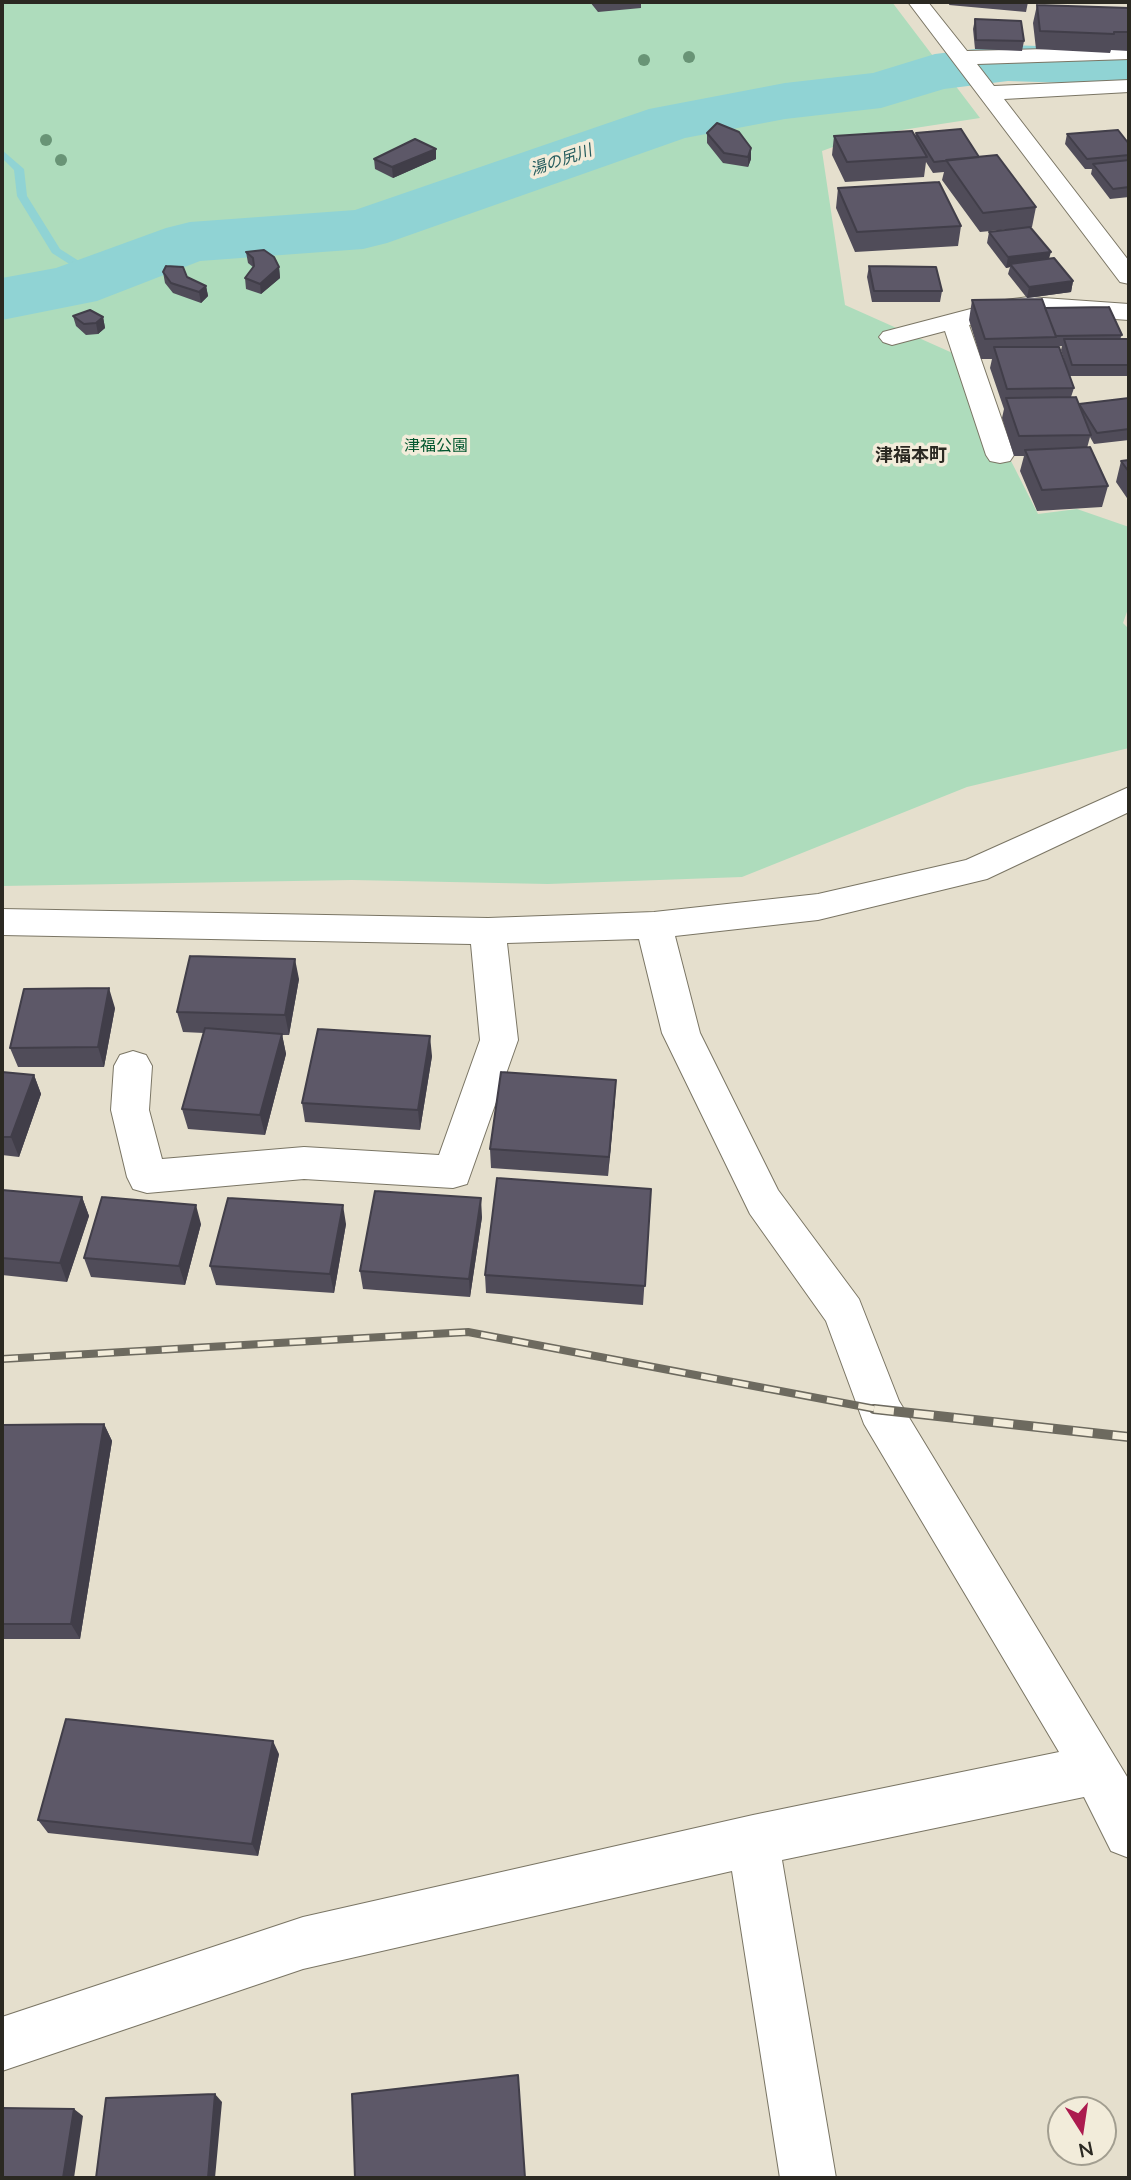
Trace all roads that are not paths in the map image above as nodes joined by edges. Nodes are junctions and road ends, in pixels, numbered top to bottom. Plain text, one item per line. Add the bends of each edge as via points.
1 (918, 2) edge
2 (1129, 53) edge
3 (961, 58) junction
4 (1129, 86) edge
5 (988, 93) junction
6 (1129, 277) edge
7 (1129, 312) edge
8 (955, 321) junction
9 (891, 337) dead end
10 (1000, 455) dead end
11 (1129, 798) edge
12 (2, 922) edge
13 (654, 925) junction
14 (488, 931) junction
15 (133, 1066) dead end
16 (1097, 1769) junction
17 (1129, 1833) edge
18 (753, 1841) junction
19 (2, 2044) edge
20 (808, 2178) edge

1 - 3 street
2 - 3 street
3 - 5 street
4 - 5 street
5 - 6 street via 1107,233
7 - 8 street via 1029,306
8 - 9 street
8 - 10 street
11 - 13 street via 975,870 818,907
12 - 14 street
13 - 14 street
13 - 16 street via 681,1033 764,1202 844,1312 880,1410
14 - 15 street via 499,1040 453,1172 304,1163 147,1177 130,1110
16 - 17 street
16 - 18 street
18 - 19 street via 303,1943
18 - 20 street

